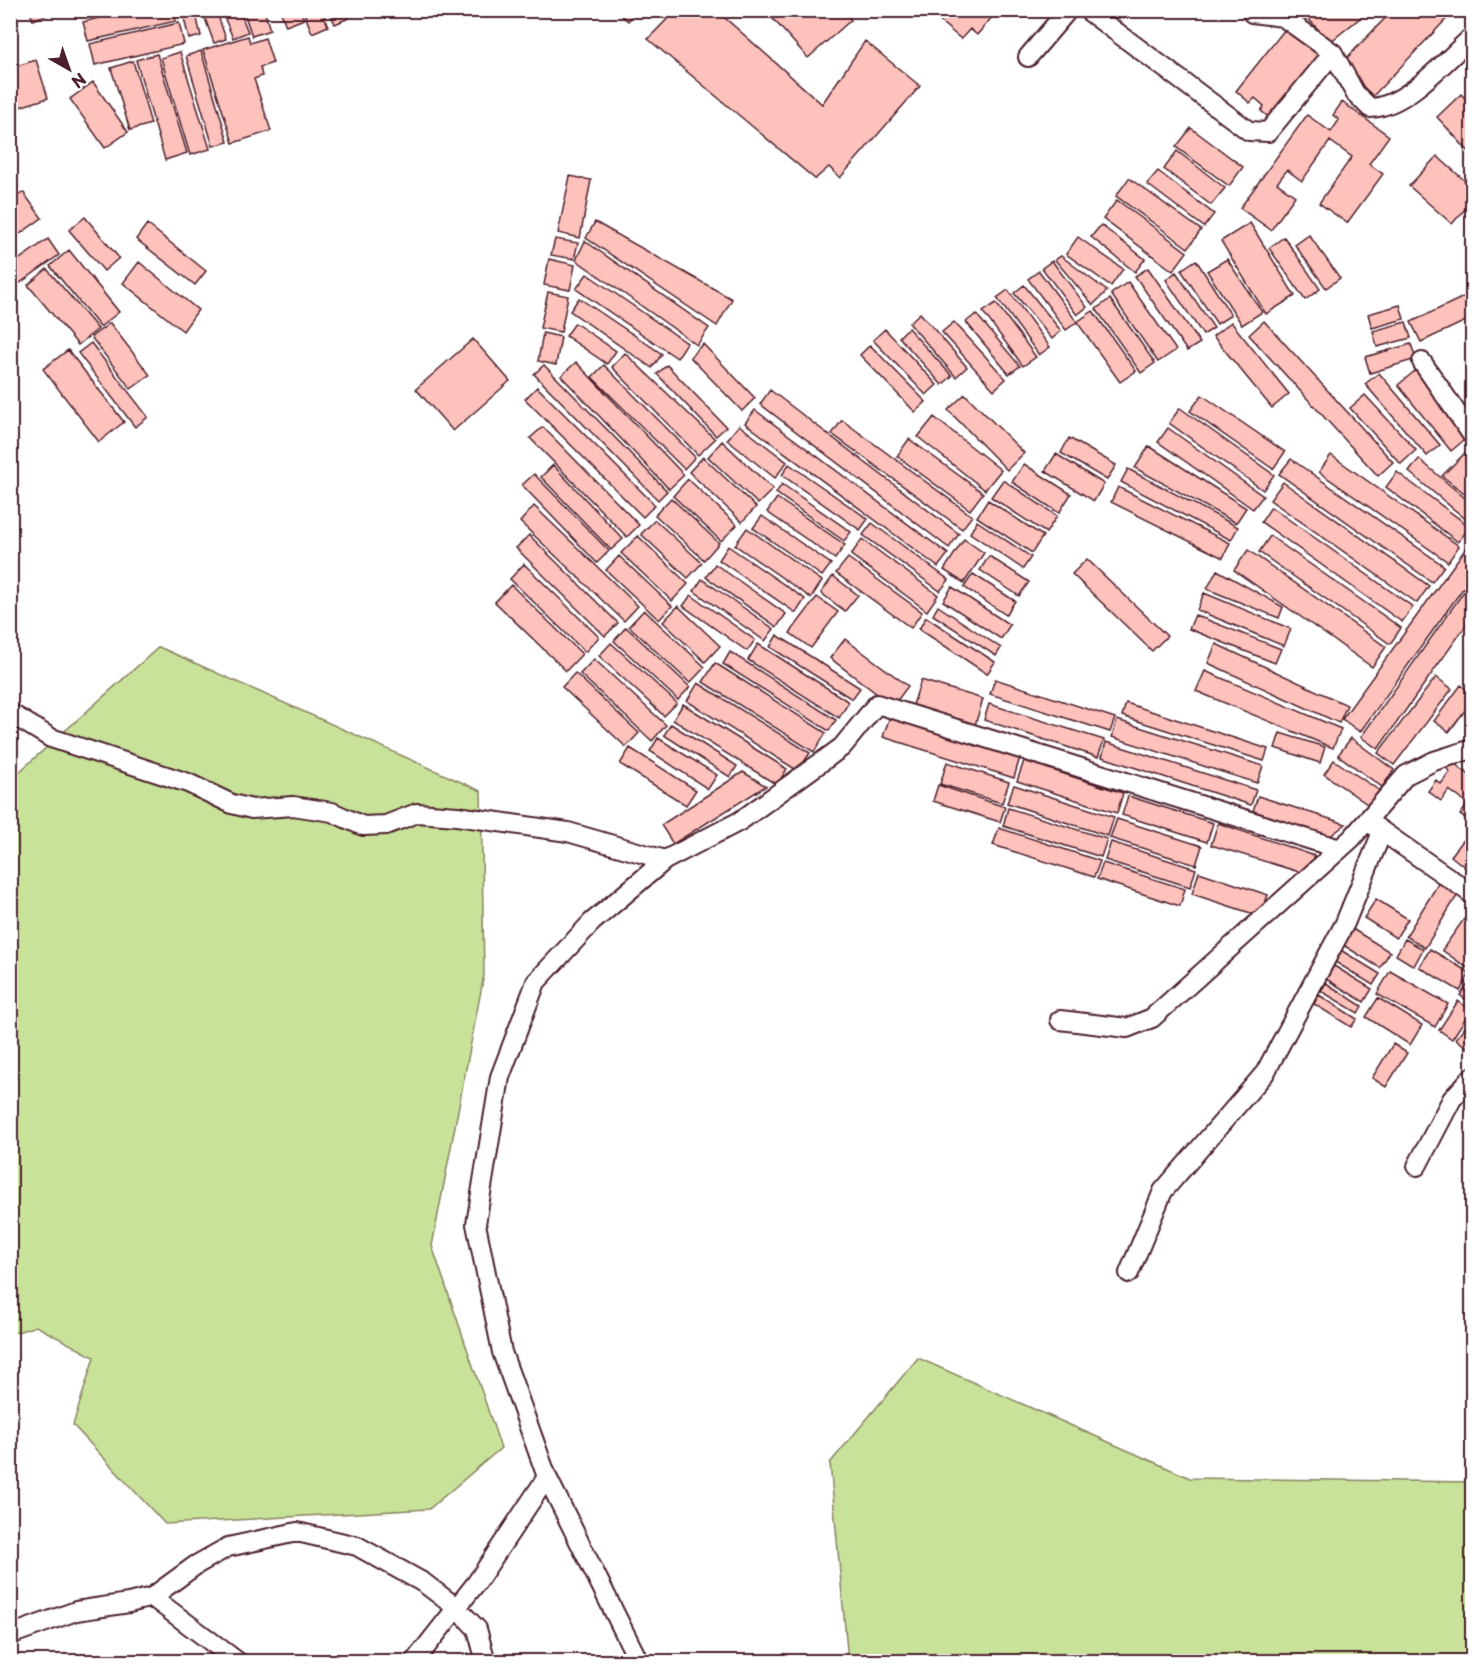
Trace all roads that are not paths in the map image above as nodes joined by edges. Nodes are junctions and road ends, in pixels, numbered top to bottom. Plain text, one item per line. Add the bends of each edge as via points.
1 (1068, 10) edge
2 (1087, 10) edge
3 (1252, 13) dead end
4 (1473, 37) edge
5 (1333, 53) junction
6 (1028, 57) dead end
7 (1422, 362) dead end
8 (1473, 435) edge
9 (10, 713) edge
10 (1473, 749) edge
11 (1367, 821) junction
12 (1382, 832) junction
13 (1340, 849) junction
14 (665, 860) junction
15 (1473, 894) edge
16 (1060, 1020) dead end
17 (1473, 1077) edge
18 (1417, 1166) dead end
19 (1129, 1273) dead end
20 (547, 1477) junction
21 (152, 1597) junction
22 (457, 1608) junction
23 (10, 1635) edge
24 (237, 1662) edge
25 (414, 1662) edge
26 (486, 1662) edge
27 (639, 1662) edge

1 - 6 street
2 - 5 street via 1249,131 1268,132
3 - 5 street via 1283,17
4 - 5 street via 1386,108 1370,108 1355,93
7 - 8 street
9 - 14 street via 51,738 188,783 252,809 293,806 332,812 363,826 386,825 417,813 457,816 567,832
10 - 11 street via 1434,761 1406,776
11 - 12 street
11 - 13 street
12 - 15 street
12 - 19 street via 1345,923 1265,1073 1163,1191
13 - 14 street via 877,704 842,747 741,820
13 - 16 street via 1152,1018 1127,1028
14 - 20 street via 592,922 537,982 500,1077 476,1224 502,1352
17 - 18 street via 1452,1099
20 - 22 street
20 - 27 street
21 - 22 street via 228,1547 297,1533 357,1546 424,1582
21 - 23 street via 76,1611
21 - 24 street
22 - 25 street
22 - 26 street via 477,1629

